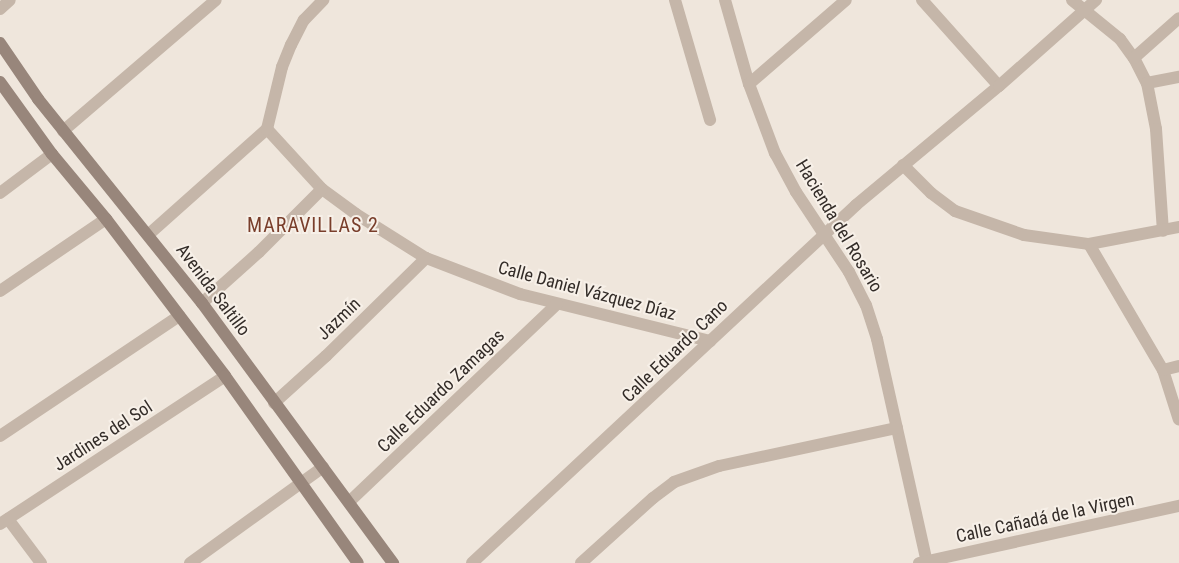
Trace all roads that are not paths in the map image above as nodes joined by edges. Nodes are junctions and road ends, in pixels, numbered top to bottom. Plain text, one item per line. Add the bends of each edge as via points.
1 (10, 0) edge
2 (216, 0) edge
3 (323, 0) edge
4 (675, 0) edge
5 (725, 0) edge
6 (846, 0) edge
7 (922, 0) edge
8 (1072, 0) edge
9 (1096, 0) edge
10 (0, 9) edge
11 (1083, 11) junction
12 (1179, 18) edge
13 (0, 43) edge
14 (1134, 58) junction
15 (1179, 77) edge
16 (0, 82) edge
17 (1147, 83) junction
18 (749, 84) junction
19 (999, 86) junction
20 (710, 120) dead end
21 (267, 129) junction
22 (63, 131) junction
23 (52, 154) junction
24 (902, 165) junction
25 (322, 189) junction
26 (0, 193) edge
27 (106, 219) junction
28 (1179, 227) edge
29 (1163, 230) junction
30 (148, 234) junction
31 (824, 236) junction
32 (1089, 244) junction
33 (426, 258) junction
34 (0, 291) edge
35 (202, 303) junction
36 (557, 304) junction
37 (179, 316) junction
38 (710, 341) junction
39 (1179, 366) edge
40 (1163, 370) junction
41 (225, 376) junction
42 (274, 403) junction
43 (1179, 420) edge
44 (896, 428) junction
45 (0, 436) edge
46 (323, 466) junction
47 (302, 483) junction
48 (349, 502) junction
49 (1179, 506) edge
50 (4, 522) edge
51 (41, 563) edge
52 (190, 563) edge
53 (358, 563) edge
54 (393, 563) edge
55 (472, 563) edge
56 (581, 563) edge
57 (924, 563) edge

1 - 10 street
2 - 22 street
3 - 21 street via 304,20 291,44
4 - 20 street
5 - 18 street, Hacienda del Rosario
6 - 18 street
7 - 19 street
8 - 11 street
9 - 11 street, Calle Eduardo Cano
11 - 14 street via 1120,39
11 - 19 street, Calle Eduardo Cano
12 - 14 street
13 - 22 street, Avenida Saltillo
14 - 17 street
15 - 17 street
16 - 23 street
17 - 29 street via 1156,129
18 - 31 street, Hacienda del Rosario via 775,153
19 - 24 street, Calle Eduardo Cano
21 - 25 street, Calle Daniel Vázquez Díaz
21 - 30 street
22 - 30 street, Avenida Saltillo
23 - 26 street
23 - 27 street
24 - 31 street, Calle Eduardo Cano
24 - 32 street via 931,193 964,214 1024,236
25 - 33 street, Calle Daniel Vázquez Díaz
25 - 35 street
27 - 34 street
27 - 37 street
28 - 29 street
29 - 32 street
30 - 35 street, Avenida Saltillo
31 - 38 street, Calle Eduardo Cano
31 - 44 street, Hacienda del Rosario via 850,272 866,305 877,338
32 - 40 street
33 - 36 street, Calle Daniel Vázquez Díaz via 520,294
33 - 42 street, Jazmín
35 - 42 street, Avenida Saltillo
36 - 38 street, Calle Daniel Vázquez Díaz
36 - 48 street, Calle Eduardo Zamagas
37 - 41 street
37 - 45 street
38 - 55 street, Calle Eduardo Cano
39 - 40 street
40 - 43 street
41 - 47 street
41 - 50 street, Jardines del Sol
42 - 46 street, Avenida Saltillo
44 - 56 street via 719,466 674,482
44 - 57 street, Hacienda del Rosario
46 - 47 street
46 - 48 street, Avenida Saltillo
47 - 52 street
47 - 53 street
48 - 54 street, Avenida Saltillo
49 - 57 street, Calle Cañadá de la Virgen
50 - 51 street

